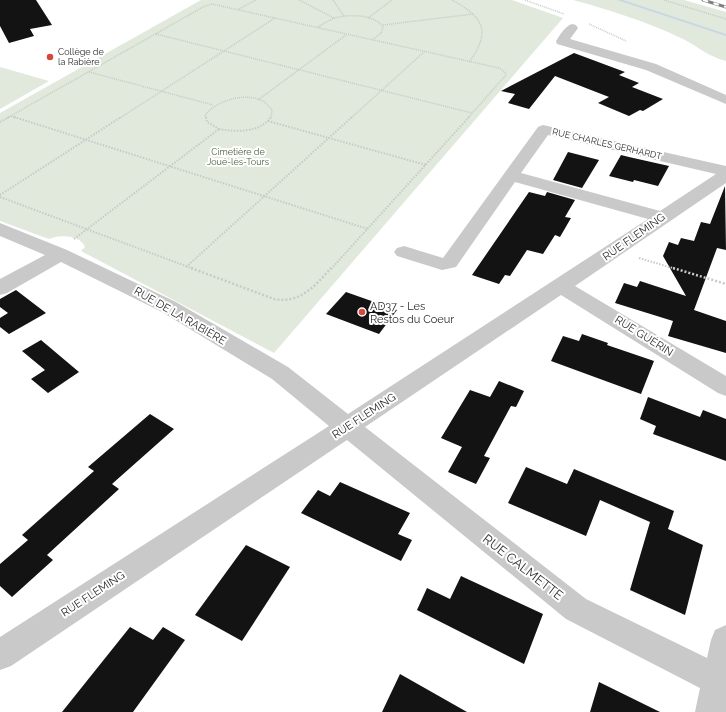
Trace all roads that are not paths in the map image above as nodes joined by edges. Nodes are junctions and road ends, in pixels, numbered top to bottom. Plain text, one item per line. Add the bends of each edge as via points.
1 (572, 28) dead end
2 (726, 100) edge
3 (726, 172) edge
4 (726, 175) edge
5 (511, 176) junction
6 (703, 190) junction
7 (726, 196) edge
8 (662, 217) junction
9 (0, 229) edge
10 (404, 252) dead end
11 (58, 253) junction
12 (561, 286) junction
13 (0, 288) edge
14 (726, 387) edge
15 (346, 427) junction
16 (726, 640) edge
17 (0, 655) edge
18 (722, 682) edge
19 (711, 712) edge

1 - 2 street via 562,41 651,67
3 - 5 street, RUE CHARLES GERHARDT via 543,130
4 - 6 street, RUE FLEMING
5 - 8 street
5 - 10 street, RUE CHARLES GERHARDT via 449,263 442,264
6 - 7 street
6 - 8 street, RUE FLEMING
8 - 12 street, RUE FLEMING
9 - 11 street, RUE DE LA RABIÈRE
11 - 13 street
11 - 15 street, RUE DE LA RABIÈRE via 169,307 280,373
12 - 14 street, RUE GUÉRIN
12 - 15 street, RUE FLEMING
15 - 17 street, RUE FLEMING
15 - 18 street, RUE CALMETTE via 576,609
16 - 18 street
18 - 19 street

